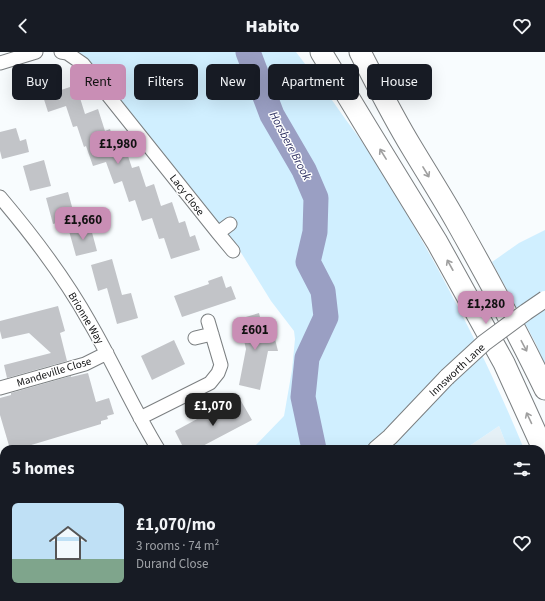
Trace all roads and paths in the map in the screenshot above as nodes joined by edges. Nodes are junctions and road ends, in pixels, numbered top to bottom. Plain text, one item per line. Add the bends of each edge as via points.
1 (36, 52) edge
2 (61, 52) edge
3 (321, 52) edge
4 (360, 52) edge
5 (0, 63) edge
6 (0, 197) edge
7 (230, 224) dead end
8 (218, 233) junction
9 (233, 251) dead end
10 (545, 299) edge
11 (208, 321) dead end
12 (212, 334) junction
13 (195, 338) dead end
14 (107, 353) junction
15 (0, 388) edge
16 (545, 389) edge
17 (140, 418) junction
18 (156, 445) edge
19 (381, 445) edge
20 (541, 445) edge

1 - 5 street
2 - 8 street, Lacy Close via 83,64
20 -> 3 highway via 504,363 441,249
4 -> 16 highway via 412,148 457,222
6 - 14 street, Brionne Way via 62,278
7 - 8 street
8 - 9 street, Lacy Close
10 - 19 street, Innsworth Lane, bridge via 484,343
11 - 12 street
12 - 13 street
12 - 17 street via 221,365 218,374 210,383
14 - 15 street, Mandeville Close via 85,364
14 - 17 street, Brionne Way
17 - 18 street, Brionne Way

